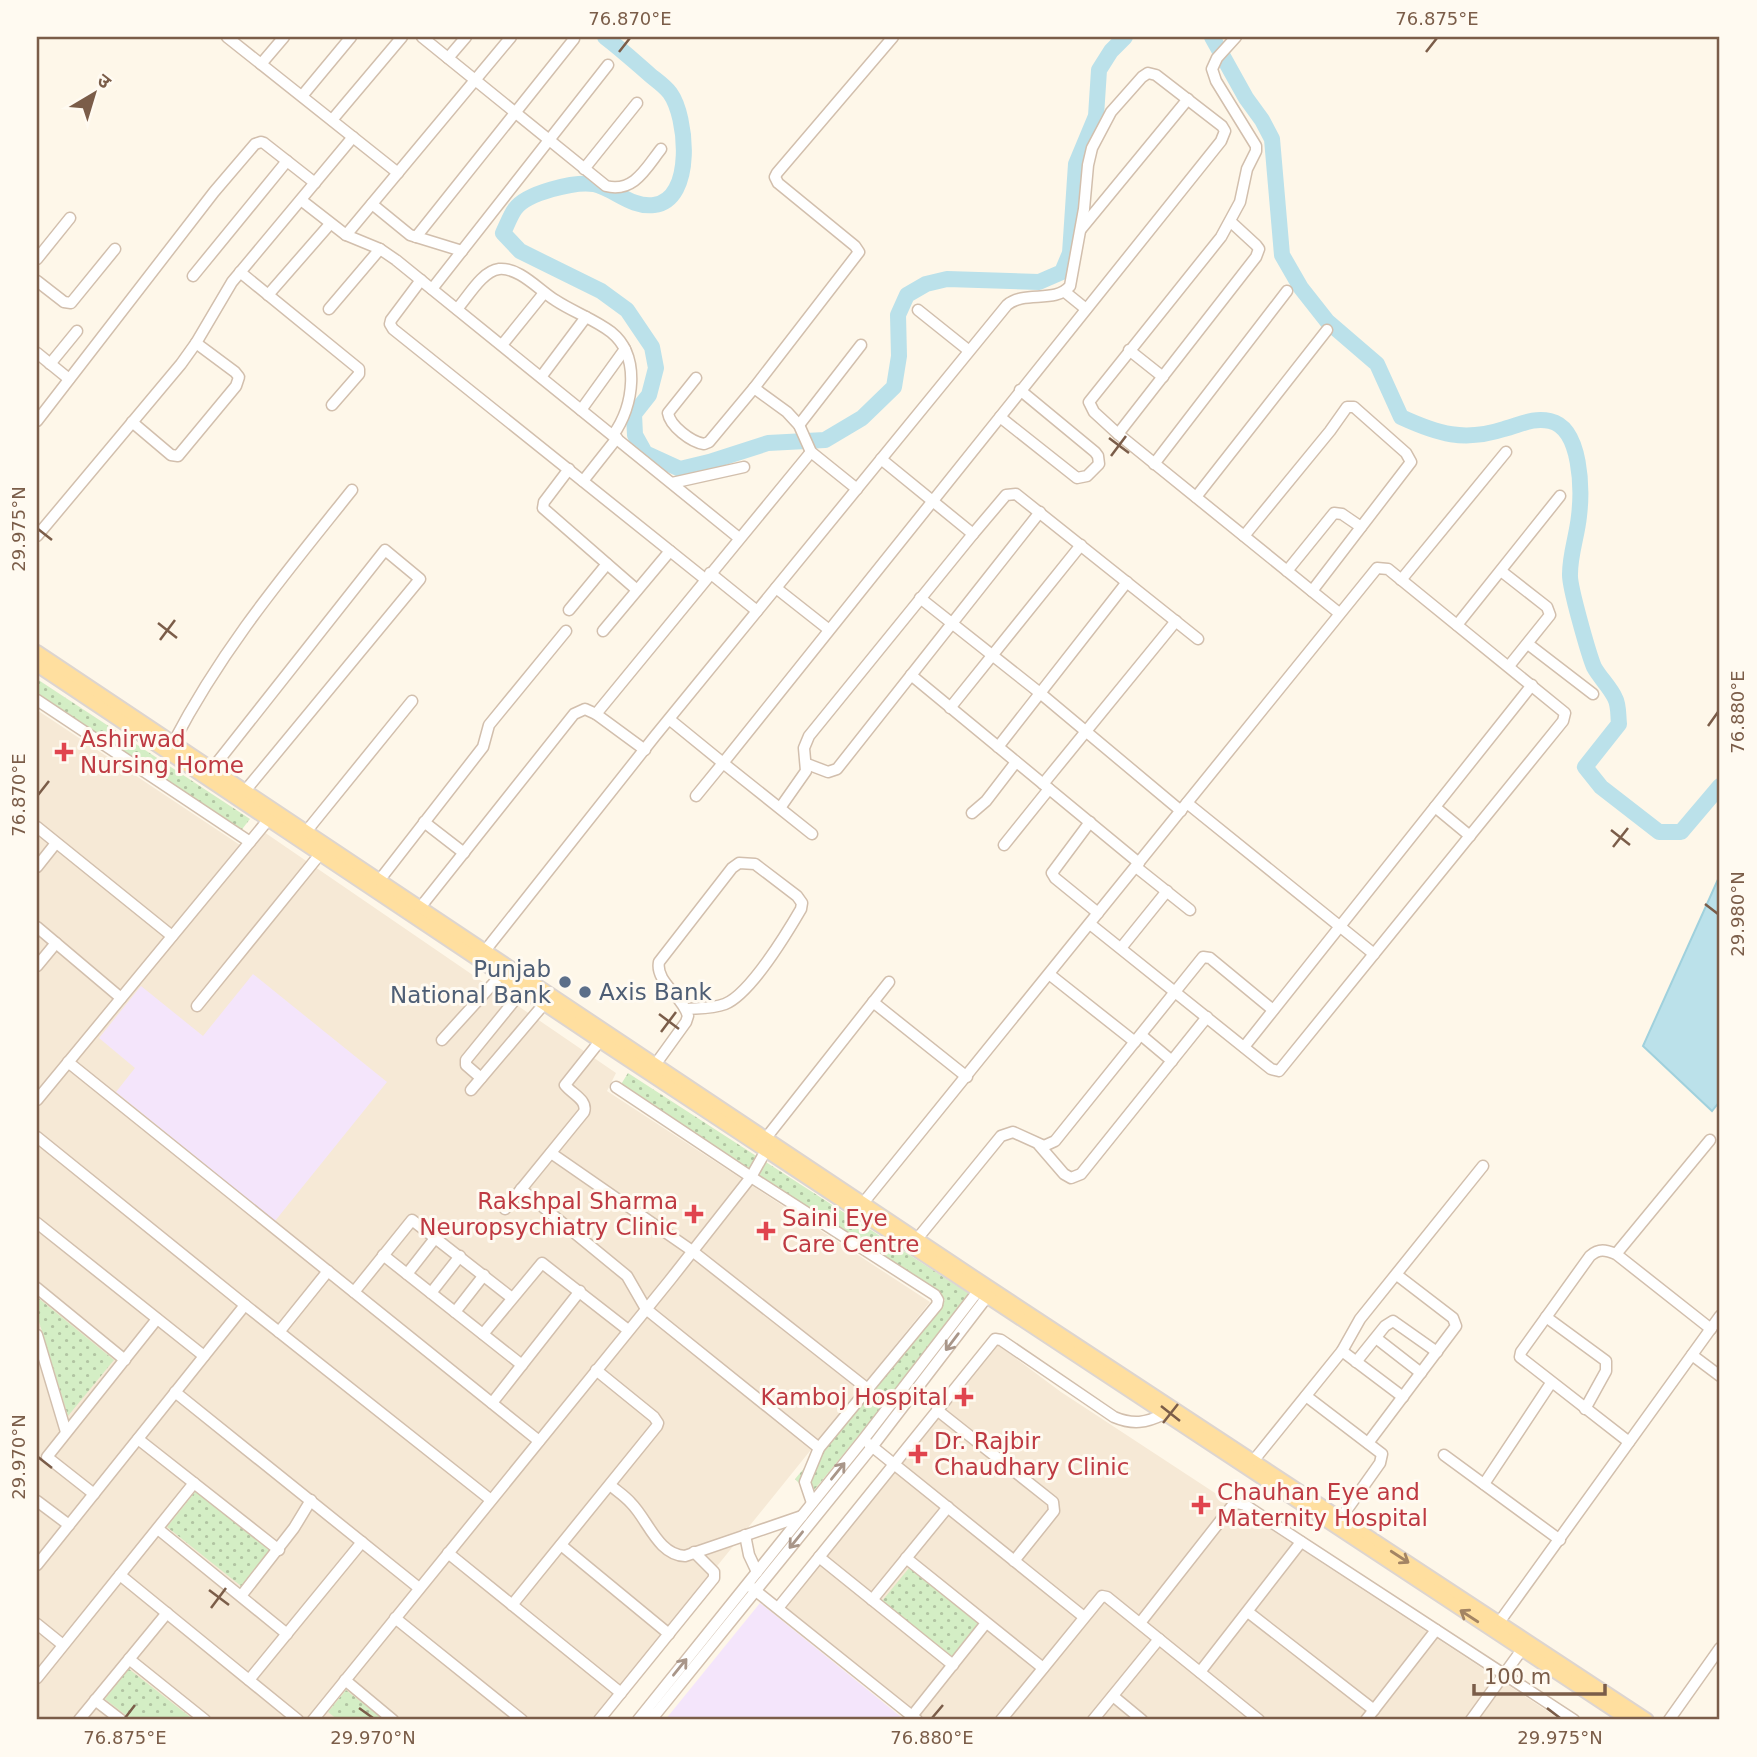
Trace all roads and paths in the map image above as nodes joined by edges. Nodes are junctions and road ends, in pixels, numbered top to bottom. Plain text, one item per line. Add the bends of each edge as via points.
1 (227, 37) edge
2 (284, 37) edge
3 (351, 37) edge
4 (402, 37) edge
5 (422, 37) edge
6 (466, 37) edge
7 (511, 37) edge
8 (893, 37) edge
9 (1236, 37) edge
10 (574, 39) dead end
11 (448, 58) junction
12 (261, 64) junction
13 (608, 65) dead end
14 (474, 79) junction
15 (302, 96) junction
16 (1188, 99) junction
17 (637, 103) dead end
18 (515, 113) junction
19 (332, 120) junction
20 (353, 137) junction
21 (549, 141) junction
22 (661, 149) dead end
23 (287, 161) junction
24 (584, 169) junction
25 (398, 173) junction
26 (315, 183) junction
27 (301, 200) junction
28 (372, 204) junction
29 (70, 218) dead end
30 (1231, 222) junction
31 (330, 223) junction
32 (1081, 230) junction
33 (346, 235) junction
34 (416, 237) junction
35 (115, 249) dead end
36 (380, 249) junction
37 (462, 251) junction
38 (37, 259) edge
39 (240, 272) junction
40 (193, 276) dead end
41 (421, 280) junction
42 (37, 281) edge
43 (432, 289) junction
44 (1287, 290) dead end
45 (1065, 292) junction
46 (544, 293) junction
47 (268, 295) junction
48 (328, 309) dead end
49 (457, 309) junction
50 (1086, 309) junction
51 (918, 310) dead end
52 (586, 317) junction
53 (1327, 330) dead end
54 (77, 331) dead end
55 (196, 343) junction
56 (502, 345) junction
57 (861, 345) dead end
58 (625, 349) junction
59 (968, 350) junction
60 (1129, 350) junction
61 (37, 353) edge
62 (50, 364) junction
63 (541, 377) junction
64 (1163, 377) junction
65 (696, 378) dead end
66 (69, 379) junction
67 (754, 388) junction
68 (1020, 390) junction
69 (332, 405) dead end
70 (581, 410) junction
71 (1000, 417) junction
72 (37, 421) edge
73 (132, 422) junction
74 (799, 425) junction
75 (1118, 434) junction
76 (615, 436) junction
77 (806, 445) junction
78 (1506, 452) dead end
79 (881, 459) junction
80 (1154, 464) junction
81 (744, 467) dead end
82 (569, 469) junction
83 (583, 481) junction
84 (672, 483) junction
85 (857, 489) junction
86 (352, 490) dead end
87 (1560, 496) dead end
88 (1196, 497) junction
89 (932, 502) junction
90 (1040, 512) junction
91 (1362, 527) junction
92 (973, 534) junction
93 (37, 536) edge
94 (1244, 536) junction
95 (739, 538) junction
96 (1081, 545) junction
97 (670, 551) junction
98 (607, 564) junction
99 (1287, 571) junction
100 (1501, 571) junction
101 (707, 576) junction
102 (1401, 580) junction
103 (1127, 582) junction
104 (776, 588) junction
105 (637, 590) junction
106 (1312, 591) junction
107 (920, 598) junction
108 (569, 610) dead end
109 (757, 611) junction
110 (1339, 613) junction
111 (1176, 621) junction
112 (952, 623) junction
113 (1458, 625) junction
114 (828, 629) junction
115 (566, 631) dead end
116 (603, 631) dead end
117 (1198, 639) dead end
118 (1528, 644) junction
119 (37, 652) edge
120 (992, 655) junction
121 (37, 666) edge
122 (1509, 666) junction
123 (911, 675) junction
124 (1532, 685) junction
125 (1040, 694) junction
126 (1593, 694) dead end
127 (37, 700) edge
128 (412, 701) dead end
129 (950, 708) junction
130 (596, 714) junction
131 (669, 719) junction
132 (1085, 731) junction
133 (173, 743) junction
134 (998, 747) junction
135 (645, 750) junction
136 (1016, 762) junction
137 (723, 763) junction
138 (807, 764) junction
139 (212, 768) junction
140 (1046, 787) junction
141 (245, 791) junction
142 (696, 796) dead end
143 (1184, 807) junction
144 (1435, 807) junction
145 (780, 808) junction
146 (972, 813) dead end
147 (272, 816) junction
148 (424, 822) junction
149 (1090, 822) junction
150 (37, 827) edge
151 (305, 833) junction
152 (812, 834) dead end
153 (1470, 836) junction
154 (250, 842) junction
155 (56, 843) junction
156 (1004, 845) dead end
157 (323, 850) junction
158 (464, 853) junction
159 (1138, 865) junction
160 (37, 867) edge
161 (378, 881) junction
162 (1167, 891) junction
163 (419, 909) junction
164 (1190, 910) dead end
165 (1098, 913) junction
166 (1090, 924) junction
167 (1339, 926) junction
168 (37, 927) edge
169 (172, 936) junction
170 (56, 943) junction
171 (1121, 948) junction
172 (484, 952) junction
173 (1374, 954) junction
174 (37, 966) edge
175 (1049, 974) junction
176 (501, 975) junction
177 (889, 982) dead end
178 (523, 990) junction
179 (1175, 992) junction
180 (121, 998) junction
181 (873, 1002) junction
182 (544, 1004) junction
183 (197, 1006) dead end
184 (686, 1009) junction
185 (1273, 1010) junction
186 (1207, 1017) junction
187 (1138, 1039) junction
188 (442, 1040) dead end
189 (600, 1041) junction
190 (1244, 1047) junction
191 (1172, 1061) junction
192 (68, 1062) junction
193 (655, 1065) junction
194 (967, 1077) junction
195 (481, 1078) junction
196 (616, 1087) dead end
197 (471, 1090) dead end
198 (37, 1100) edge
199 (37, 1137) edge
200 (1710, 1140) dead end
201 (768, 1143) junction
202 (1039, 1145) junction
203 (551, 1153) junction
204 (1483, 1166) dead end
205 (751, 1177) junction
206 (521, 1189) junction
207 (864, 1202) junction
208 (505, 1209) dead end
209 (37, 1223) edge
210 (436, 1237) junction
211 (917, 1239) junction
212 (691, 1250) junction
213 (1616, 1254) junction
214 (383, 1255) junction
215 (460, 1256) junction
216 (328, 1271) junction
217 (407, 1274) junction
218 (484, 1275) junction
219 (1397, 1275) junction
220 (37, 1288) edge
221 (580, 1291) junction
222 (984, 1291) junction
223 (354, 1292) junction
224 (431, 1293) junction
225 (512, 1298) junction
226 (245, 1305) junction
227 (646, 1309) junction
228 (456, 1312) junction
229 (1720, 1316) edge
230 (1546, 1317) junction
231 (157, 1319) junction
232 (1711, 1329) junction
233 (628, 1330) junction
234 (279, 1332) junction
235 (483, 1334) junction
236 (37, 1335) edge
237 (1376, 1338) junction
238 (1342, 1351) junction
239 (1437, 1352) junction
240 (1692, 1355) junction
241 (204, 1356) junction
242 (125, 1360) junction
243 (1356, 1362) junction
244 (522, 1365) junction
245 (596, 1370) junction
246 (1421, 1373) junction
247 (1720, 1376) edge
248 (1551, 1383) junction
249 (869, 1390) junction
250 (175, 1392) junction
251 (1306, 1396) junction
252 (1403, 1397) junction
253 (492, 1403) junction
254 (1585, 1409) junction
255 (937, 1410) junction
256 (1164, 1414) junction
257 (66, 1432) junction
258 (138, 1439) junction
259 (539, 1441) junction
260 (1629, 1442) junction
261 (868, 1443) junction
262 (1368, 1443) junction
263 (819, 1448) junction
264 (1444, 1455) dead end
265 (42, 1458) edge
266 (1254, 1460) junction
267 (894, 1464) junction
268 (194, 1483) junction
269 (1484, 1484) junction
270 (610, 1485) junction
271 (94, 1494) junction
272 (311, 1500) junction
273 (491, 1500) junction
274 (37, 1501) edge
275 (812, 1503) junction
276 (947, 1507) junction
277 (802, 1516) junction
278 (1341, 1518) junction
279 (69, 1525) junction
280 (158, 1529) junction
281 (745, 1535) junction
282 (1560, 1540) junction
283 (362, 1542) junction
284 (1301, 1542) junction
285 (561, 1545) junction
286 (279, 1550) junction
287 (694, 1552) junction
288 (447, 1553) junction
289 (819, 1557) junction
290 (906, 1558) junction
291 (1014, 1561) junction
292 (37, 1565) edge
293 (757, 1572) junction
294 (120, 1575) junction
295 (752, 1587) junction
296 (419, 1588) junction
297 (240, 1596) junction
298 (872, 1600) junction
299 (512, 1605) junction
300 (778, 1608) junction
301 (1248, 1612) junction
302 (167, 1613) junction
303 (1084, 1616) junction
304 (395, 1618) junction
305 (986, 1623) junction
306 (1140, 1623) junction
307 (37, 1624) edge
308 (1496, 1627) junction
309 (1436, 1630) junction
310 (287, 1634) junction
311 (669, 1634) junction
312 (1159, 1639) junction
313 (63, 1645) junction
314 (1525, 1646) junction
315 (1720, 1648) edge
316 (129, 1659) junction
317 (953, 1665) junction
318 (1043, 1668) junction
319 (1200, 1672) junction
320 (1505, 1675) junction
321 (37, 1678) edge
322 (249, 1680) junction
323 (345, 1680) junction
324 (621, 1693) junction
325 (1113, 1696) junction
326 (95, 1700) junction
327 (1374, 1710) junction
328 (316, 1716) edge
329 (915, 1718) edge
330 (517, 1719) edge
331 (79, 1720) edge
332 (121, 1720) edge
333 (205, 1720) edge
334 (298, 1720) edge
335 (330, 1720) edge
336 (393, 1720) edge
337 (598, 1720) edge
338 (638, 1720) edge
339 (651, 1720) edge
340 (1001, 1720) edge
341 (1093, 1720) edge
342 (1142, 1720) edge
343 (1259, 1720) edge
344 (1366, 1720) edge
345 (1471, 1720) edge
346 (1574, 1720) edge
347 (1629, 1720) edge
348 (1647, 1720) edge
349 (1669, 1720) edge

1 - 12 street
2 - 12 street
3 - 15 street
4 - 19 street
5 - 11 street
6 - 11 street
7 - 14 street
8 - 67 street via 776,173 778,183 859,252
9 - 30 street via 1212,69 1256,146
10 - 18 street
11 - 14 street
12 - 15 street
13 - 21 street
14 - 18 street
14 - 25 street
15 - 19 street
16 - 32 street
16 - 32 street via 1148,73 1111,112 1092,148
16 - 50 street via 1222,126 1224,136
17 - 24 street
18 - 21 street
18 - 34 street
19 - 20 street
20 - 25 street
20 - 26 street
21 - 24 street
21 - 37 street
22 - 24 street via 625,187 606,186
23 - 26 street
23 - 40 street
23 - 66 street via 264,143 255,144
25 - 28 street
26 - 27 street
27 - 31 street
27 - 39 street
28 - 33 street
28 - 34 street
29 - 38 street
30 - 60 street
30 - 64 street via 1256,245 1258,253
31 - 33 street
31 - 47 street
32 - 45 street via 1073,278
33 - 36 street
34 - 37 street
35 - 42 street via 71,303
36 - 41 street
36 - 48 street
37 - 43 street
39 - 47 street
39 - 55 street
41 - 43 street
41 - 82 street via 390,324
43 - 49 street
44 - 80 street
45 - 50 street
45 - 59 street via 1012,300
46 - 49 street via 519,275 499,269 485,276
46 - 52 street
46 - 56 street
47 - 69 street via 359,369
49 - 56 street
50 - 68 street
51 - 59 street
52 - 58 street via 612,333
52 - 63 street
53 - 88 street
54 - 62 street
55 - 73 street
55 - 73 street via 235,372 239,377 236,386 178,456
56 - 63 street
57 - 74 street
58 - 70 street
58 - 76 street via 632,390
59 - 79 street
60 - 64 street
60 - 75 street via 1089,402
61 - 62 street
62 - 66 street
63 - 70 street
64 - 75 street
65 - 67 street via 667,418 699,444 709,442
66 - 72 street
67 - 74 street
68 - 71 street
68 - 71 street via 1095,452 1099,464 1087,476 1077,478
70 - 76 street
71 - 89 street
73 - 93 street
74 - 77 street
75 - 80 street
76 - 83 street
76 - 84 street
77 - 85 street
77 - 95 street
78 - 102 street
79 - 85 street
79 - 89 street
80 - 88 street
81 - 84 street
82 - 83 street
82 - 98 street via 543,508
83 - 97 street
84 - 95 street
85 - 104 street
86 - 133 street via 232,642
87 - 100 street
88 - 94 street
89 - 92 street
89 - 114 street
90 - 92 street via 1011,493
90 - 96 street
90 - 112 street
91 - 94 street via 1411,462 1349,405
91 - 99 street via 1334,513
91 - 106 street
92 - 107 street
94 - 99 street
95 - 101 street
96 - 103 street
96 - 120 street
97 - 101 street
97 - 105 street
98 - 105 street
98 - 108 street
99 - 106 street
100 - 113 street
100 - 118 street via 1550,611
101 - 109 street
101 - 130 street
102 - 110 street via 1388,569 1377,568
102 - 113 street
103 - 111 street
103 - 125 street
104 - 109 street
104 - 114 street
105 - 116 street
106 - 110 street
107 - 112 street
107 - 138 street via 809,736 804,748
109 - 131 street
110 - 143 street
111 - 117 street
111 - 132 street
112 - 120 street
112 - 123 street
113 - 122 street
114 - 137 street
115 - 148 street via 489,725 483,747
118 - 122 street
118 - 126 street
119 - 133 main road
120 - 125 street
120 - 129 street
121 - 147 main road
122 - 124 street
123 - 129 street
123 - 138 street via 837,769 828,772
124 - 144 street
124 - 153 street via 1563,710 1565,717
125 - 132 street
125 - 134 street
127 - 154 street
128 - 151 street
129 - 134 street
130 - 135 street
130 - 158 street via 585,709 574,714
131 - 135 street
131 - 137 street
132 - 140 street
132 - 143 street
133 - 139 main road
134 - 136 street
135 - 172 street
136 - 140 street
136 - 146 street
137 - 142 street
137 - 145 street
138 - 145 street
139 - 141 main road
139 - 141 street via 386,550 420,579
140 - 149 street
140 - 156 street
141 - 147 main road
143 - 159 street
143 - 167 street
144 - 153 street
144 - 167 street
145 - 152 street
147 - 151 main road
147 - 154 street
147 - 157 main road
148 - 158 street
148 - 161 street
149 - 159 street
149 - 165 street via 1052,873
150 - 155 street
151 - 157 main road
153 - 173 street
154 - 169 street
155 - 160 street
155 - 169 street
157 - 161 main road
157 - 176 main road
157 - 183 street
158 - 163 street
159 - 162 street
159 - 165 street
161 - 163 main road
162 - 164 street
162 - 171 street
163 - 172 main road
165 - 166 street
166 - 171 street
166 - 175 street
167 - 173 street
167 - 185 street
168 - 170 street
169 - 180 street
170 - 174 street
170 - 180 street
171 - 179 street
172 - 193 main road
173 - 190 street via 1279,1071
175 - 187 street
175 - 194 street
176 - 178 main road
176 - 188 street
177 - 181 street
178 - 182 main road
178 - 195 street via 466,1059 466,1065
179 - 185 street via 1206,957
179 - 186 street
179 - 187 street
180 - 192 street
181 - 194 street
181 - 201 street
182 - 189 main road
182 - 195 street
184 - 184 street via 726,1004 738,996 801,909 797,896 755,864 739,863 732,868 659,962 659,974
184 - 193 street via 686,1022
185 - 190 street
186 - 190 street
186 - 191 street
187 - 191 street
187 - 202 street via 1055,1141
189 - 201 main road
189 - 203 street via 566,1081 586,1107
191 - 202 street via 1076,1178 1064,1174
192 - 198 street
192 - 216 street
193 - 201 main road
194 - 207 street
195 - 197 street
196 - 205 street
199 - 226 street
200 - 213 street
201 - 205 street
201 - 207 main road
201 - 222 main road
202 - 211 street via 1013,1132 1001,1136
203 - 206 street
203 - 212 street
204 - 219 street
205 - 212 street
205 - 249 street via 938,1300
206 - 208 street
206 - 227 street via 626,1276
207 - 211 main road
209 - 231 street
210 - 214 street via 412,1220
210 - 215 street
210 - 217 street
211 - 222 main road
212 - 227 street
212 - 249 street
213 - 230 street via 1606,1250 1590,1256
213 - 232 street
214 - 217 street
214 - 223 street
215 - 218 street
215 - 224 street
216 - 223 street
216 - 234 street
217 - 224 street
218 - 225 street
218 - 228 street
219 - 238 street via 1360,1319
219 - 239 street via 1456,1322
220 - 242 street
221 - 225 street via 542,1263
221 - 233 street
221 - 244 street
222 - 256 main road
222 - 261 street
222 - 266 main road
223 - 253 street
224 - 228 street
225 - 235 street
226 - 234 street
226 - 241 street
227 - 233 street
227 - 263 street
228 - 235 street
229 - 232 street
230 - 248 street via 1520,1357
230 - 254 street via 1606,1361 1606,1371
231 - 241 street
231 - 242 street
232 - 240 street
233 - 245 street
234 - 273 street
235 - 244 street
236 - 257 street
237 - 239 street via 1393,1321
237 - 243 street
237 - 246 street
238 - 243 street
238 - 251 street
239 - 246 street
240 - 247 street
240 - 260 street
241 - 250 street
242 - 257 street
243 - 252 street
244 - 253 street
245 - 259 street
245 - 270 street via 659,1423
246 - 252 street
248 - 254 street
248 - 269 street
249 - 263 street
250 - 258 street
250 - 272 street
251 - 262 street
251 - 266 street
252 - 262 street
253 - 259 street
254 - 260 street
255 - 256 street via 995,1339 1125,1422 1149,1421
255 - 267 street
255 - 291 street via 1053,1502 1054,1511
308 -> 256 main road
257 - 265 street
258 - 268 street
258 - 271 street
259 - 273 street
260 - 282 street
261 - 267 street
275 -> 261 street
261 -> 295 street
262 - 278 street via 1382,1459
263 - 275 street via 806,1482
264 - 269 street
265 - 271 street
266 - 278 main road
267 - 276 street
267 - 289 street
268 - 280 street
268 - 286 street
269 - 282 street
270 - 285 street
270 - 287 street via 631,1502 669,1552 676,1556
271 - 279 street
272 - 283 street
272 - 286 street
273 - 288 street
274 - 279 street
275 - 277 street
276 - 290 street
276 - 291 street
277 - 281 street
277 - 293 street
278 -> 308 main road
279 - 292 street
280 - 294 street
280 - 297 street
281 - 287 street
281 - 293 street
282 - 308 street
283 - 296 street
283 - 310 street
284 - 301 street
284 - 306 street via 1237,1503
284 - 309 street
285 - 299 street
285 - 311 street
286 - 297 street
287 - 311 street via 715,1575
288 - 296 street
288 - 299 street
289 - 298 street
289 - 300 street
290 - 298 street
290 - 305 street
291 - 303 street
293 - 295 street
294 - 302 street
294 - 313 street
295 - 300 street
338 -> 295 street
295 - 339 street
296 - 304 street
297 - 310 street
298 - 317 street
299 - 324 street
300 - 329 street
301 - 319 street
301 - 327 street
302 - 316 street
302 - 322 street
303 - 306 street via 1102,1596
303 - 318 street
304 - 323 street
304 - 330 street
305 - 317 street
305 - 318 street
306 - 312 street
307 - 313 street
308 - 314 main road
309 - 320 street
309 - 327 street
310 - 322 street
311 - 324 street
312 - 319 street
312 - 325 street
313 - 321 street
314 - 320 street
314 - 347 main road
314 - 348 main road
315 - 349 street
316 - 326 street
316 - 333 street
317 - 329 street
318 - 340 street
319 - 343 street
320 - 345 street
320 - 346 street
322 - 334 street
323 - 328 street
323 - 336 street
324 - 337 street
325 - 341 street
325 - 342 street
326 - 331 street
326 - 332 street
327 - 344 street
328 - 335 street

